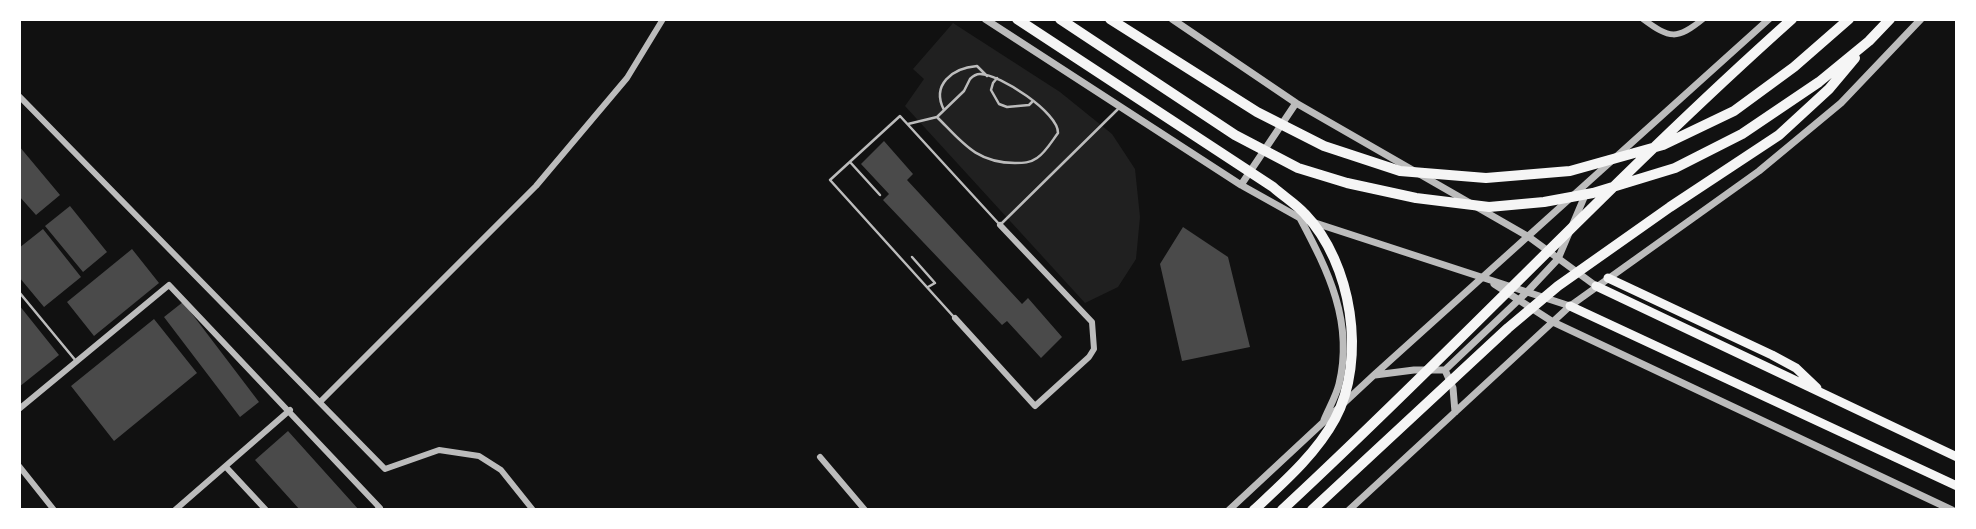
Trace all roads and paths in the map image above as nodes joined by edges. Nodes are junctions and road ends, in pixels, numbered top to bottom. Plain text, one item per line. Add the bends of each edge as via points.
1 (663, 19) edge
2 (985, 19) edge
3 (1017, 19) edge
4 (1060, 19) edge
5 (1110, 19) edge
6 (1172, 19) edge
7 (1643, 19) edge
8 (1703, 19) edge
9 (1769, 19) edge
10 (1792, 19) edge
11 (1849, 19) edge
12 (1891, 19) edge
13 (1921, 19) edge
14 (1868, 41) junction
15 (987, 76) junction
16 (997, 78) junction
17 (19, 96) edge
18 (1026, 96) junction
19 (1296, 103) junction
20 (1121, 107) junction
21 (944, 110) junction
22 (937, 117) junction
23 (908, 124) junction
24 (850, 162) junction
25 (1592, 180) junction
26 (1241, 185) junction
27 (1582, 189) junction
28 (880, 195) dead end
29 (1462, 198) junction
30 (1300, 218) junction
31 (1000, 225) junction
32 (1528, 237) junction
33 (1560, 255) junction
34 (912, 257) dead end
35 (1485, 277) junction
36 (1608, 278) junction
37 (1596, 286) junction
38 (927, 288) junction
39 (19, 292) edge
40 (1527, 292) junction
41 (1519, 300) junction
42 (1570, 306) junction
43 (955, 318) joint
44 (1553, 323) junction
45 (76, 361) junction
46 (1445, 370) junction
47 (1374, 375) junction
48 (1824, 394) junction
49 (320, 402) junction
50 (19, 409) edge
51 (289, 411) junction
52 (1455, 412) junction
53 (1323, 424) junction
54 (820, 457) dead end
55 (1957, 457) edge
56 (19, 466) edge
57 (226, 467) junction
58 (1957, 486) edge
59 (54, 510) edge
60 (175, 510) edge
61 (266, 510) edge
62 (377, 510) edge
63 (533, 510) edge
64 (865, 510) edge
65 (1229, 510) edge
66 (1254, 510) edge
67 (1282, 510) edge
68 (1312, 510) edge
69 (1349, 510) edge
70 (1952, 510) edge

1 - 49 street via 627,78 536,186
2 - 20 street
3 - 66 highway via 1272,187 1306,215 1343,280 1352,318 1353,355 1336,418 1316,447
4 - 14 highway via 1235,135 1298,168 1416,198 1489,207 1593,193 1675,168 1742,134 1819,82
5 - 11 highway via 1257,112 1324,146 1400,171 1486,178 1570,171 1663,145 1734,111
6 - 19 street
7 - 8 street via 1661,32 1677,35
9 - 25 street
10 - 67 highway via 1711,92
12 - 14 highway
13 - 36 street via 1841,103 1759,171
14 - 68 highway via 1829,89 1779,135 1558,286
15 - 16 lane
15 - 21 lane via 978,74 970,79
15 - 21 lane via 977,66 950,75 940,89
16 - 18 lane
16 - 18 lane via 991,90 999,104 1029,105 1032,102
17 - 49 street
18 - 22 lane via 1056,121 1058,133 1038,158 1024,163 993,161 973,151
19 - 26 street
19 - 29 street
20 - 26 street
20 - 31 lane
21 - 22 lane
22 - 23 lane
23 - 24 lane via 900,116
23 - 31 lane
24 - 28 lane
24 - 38 lane via 831,180
25 - 27 street
25 - 33 street
26 - 30 street
27 - 29 street via 1548,204 1515,208
27 - 32 street
29 - 32 street
30 - 35 street
30 - 53 street via 1327,268 1338,301 1343,344 1339,385
31 - 43 street via 1092,322 1094,349 1035,406
32 - 33 street
32 - 35 street
33 - 37 street
33 - 40 street
34 - 38 lane via 934,283
35 - 40 street
35 - 41 street
35 - 47 street
36 - 37 street
36 - 48 main road via 1772,355 1796,368
37 - 42 street
37 - 48 main road
38 - 43 lane
39 - 45 lane
40 - 41 street
40 - 42 street
41 - 44 street
41 - 46 street
42 - 44 street
42 - 58 main road
44 - 52 street
44 - 70 street
45 - 50 street
45 - 51 street via 169,285
46 - 47 street
46 - 52 street via 1453,388
47 - 53 street
48 - 55 main road
49 - 63 street via 385,469 439,450 479,456 500,470
51 - 57 street
51 - 62 street via 380,508
52 - 69 street
53 - 65 street
54 - 64 street
56 - 59 street
57 - 60 street
57 - 61 street

